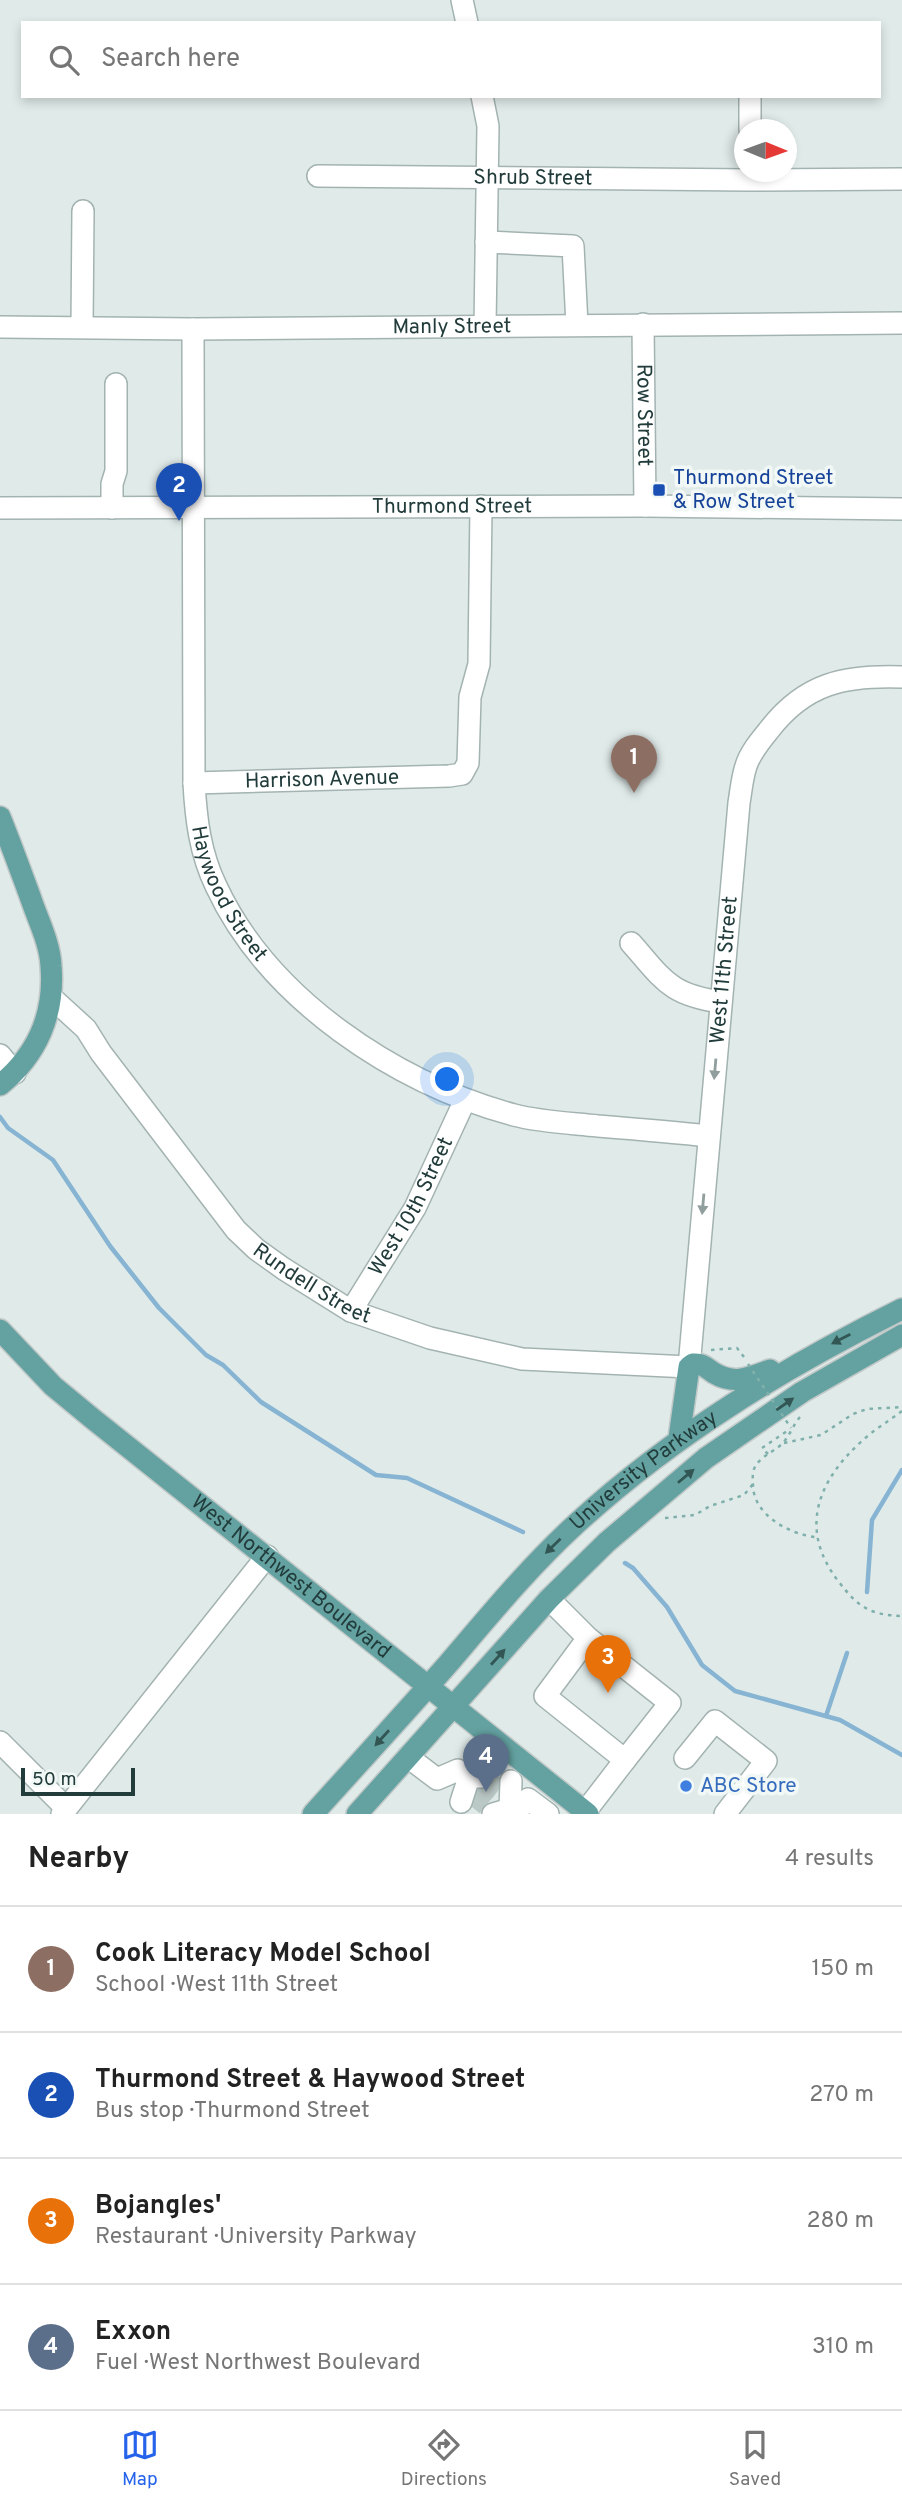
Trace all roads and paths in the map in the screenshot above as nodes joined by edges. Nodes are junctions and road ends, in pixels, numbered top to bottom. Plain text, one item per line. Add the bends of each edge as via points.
1 (462, 0) edge
2 (467, 21) edge
3 (482, 98) edge
4 (750, 98) edge
5 (750, 119) edge
6 (318, 176) dead end
7 (486, 176) junction
8 (734, 176) edge
9 (797, 177) edge
10 (902, 178) edge
11 (83, 211) dead end
12 (486, 242) junction
13 (902, 323) edge
14 (643, 324) junction
15 (577, 325) junction
16 (485, 326) junction
17 (0, 327) edge
18 (82, 327) junction
19 (193, 329) junction
20 (116, 384) dead end
21 (481, 506) junction
22 (645, 506) junction
23 (0, 508) edge
24 (112, 508) junction
25 (192, 509) junction
26 (902, 509) edge
27 (902, 677) edge
28 (194, 783) junction
29 (0, 817) edge
30 (631, 943) dead end
31 (51, 997) junction
32 (721, 1002) junction
33 (0, 1055) edge
34 (7, 1079) edge
35 (465, 1100) junction
36 (709, 1136) junction
37 (902, 1309) edge
38 (351, 1311) junction
39 (0, 1331) edge
40 (902, 1335) edge
41 (737, 1348) dead end
42 (796, 1364) junction
43 (689, 1367) junction
44 (902, 1409) edge
45 (804, 1411) dead end
46 (679, 1438) junction
47 (783, 1443) junction
48 (768, 1454) junction
49 (753, 1484) junction
50 (644, 1510) junction
51 (816, 1537) junction
52 (267, 1556) junction
53 (549, 1599) junction
54 (902, 1616) edge
55 (585, 1642) junction
56 (428, 1687) junction
57 (452, 1708) junction
58 (0, 1742) edge
59 (408, 1757) junction
60 (622, 1757) junction
61 (685, 1758) dead end
62 (544, 1780) junction
63 (475, 1783) tunnel mouth
64 (506, 1800) edge
65 (575, 1810) edge
66 (64, 1811) edge
67 (313, 1814) edge
68 (357, 1814) edge
69 (548, 1814) edge
70 (725, 1814) edge

1 - 2 street
3 - 7 street via 488,126
4 - 5 street
6 - 7 street, Shrub Street
7 - 8 street, Shrub Street
7 - 12 street
9 - 10 street, Shrub Street
11 - 18 street
12 - 15 street via 573,246
12 - 16 street
13 - 14 street, Manly Street
14 - 15 street, Manly Street
14 - 22 street, Row Street
15 - 16 street, Manly Street
16 - 19 street, Manly Street
17 - 18 street, Manly Street
18 - 19 street, Manly Street
19 - 25 street, Haywood Street
20 - 24 street
21 - 22 street, Thurmond Street
21 - 25 street, Thurmond Street
21 - 28 street, Harrison Avenue via 478,664 470,697 468,763 462,774
22 - 26 street, Thurmond Street
23 - 24 street, Thurmond Street
24 - 25 street, Thurmond Street
25 - 28 street, Haywood Street
27 - 32 street, West 11th Street via 858,678 811,691 779,717 747,762 739,803
28 - 35 street, Haywood Street via 196,823 216,886 272,968 309,1006 360,1047
29 - 31 main road via 44,937 51,965
30 - 32 street via 678,991
31 - 34 main road via 39,1038
31 - 38 street, Rundell Street via 86,1029 236,1230 284,1269
32 -> 36 street, West 11th Street
33 - 34 street
35 - 36 street, Haywood Street via 556,1122
35 - 38 street, West 10th Street via 415,1208
36 -> 43 street, West 11th Street
37 -> 42 main road, University Parkway
38 - 43 street, Rundell Street via 430,1338 522,1359
39 - 52 main road, West Northwest Boulevard via 73,1402
50 -> 40 main road, University Parkway via 706,1458 802,1392
41 - 48 path, bridge via 791,1428 762,1448
42 - 43 main road via 743,1381 726,1379 698,1363
42 - 46 main road, University Parkway
43 - 46 main road
44 - 47 path via 867,1409 821,1435
44 - 51 path via 860,1442 836,1470 822,1494
45 - 47 path
46 -> 56 main road, University Parkway via 544,1554
47 - 48 path
48 - 49 path via 752,1472
49 - 50 path via 744,1495 695,1515 653,1519
49 - 51 path via 759,1506 777,1523
50 - 53 main road, University Parkway
51 - 54 path via 821,1558 855,1602 869,1611
52 - 56 main road, West Northwest Boulevard
52 - 66 street
53 - 55 street
57 -> 53 main road, University Parkway
55 - 60 street via 545,1696
55 - 60 street via 670,1703
56 - 57 main road, West Northwest Boulevard
56 -> 67 main road, University Parkway
57 - 59 main road, University Parkway
57 - 62 main road, West Northwest Boulevard
58 - 66 street
59 - 63 street via 436,1779 458,1770
59 - 68 main road, University Parkway
60 - 65 street
61 - 70 street via 715,1721 766,1761
62 - 64 street
62 - 65 main road, West Northwest Boulevard
64 - 69 street

